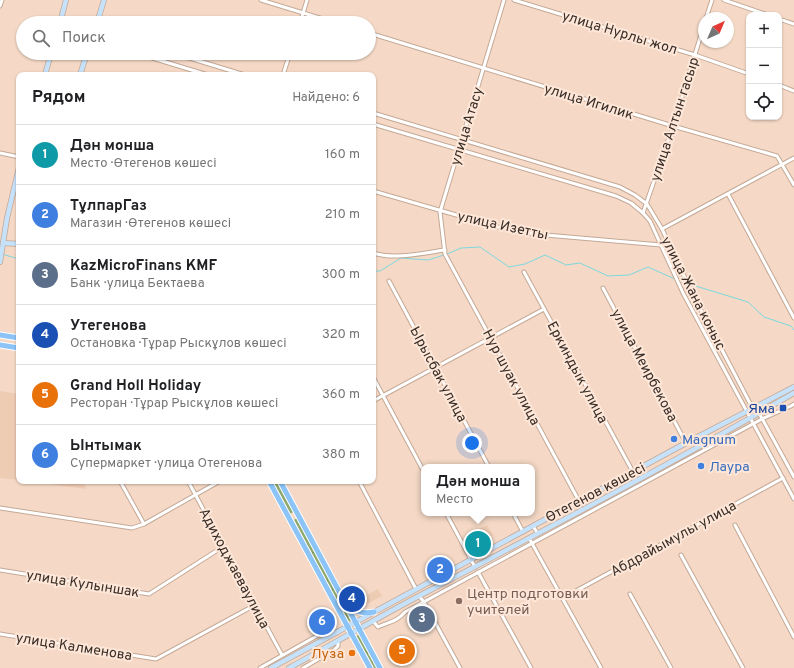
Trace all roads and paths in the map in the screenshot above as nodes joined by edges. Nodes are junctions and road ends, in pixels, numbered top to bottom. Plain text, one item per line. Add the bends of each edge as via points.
1 (2, 0) edge
2 (66, 0) edge
3 (104, 0) edge
4 (261, 0) edge
5 (307, 0) edge
6 (504, 0) edge
7 (514, 0) edge
8 (712, 0) edge
9 (724, 0) edge
10 (0, 6) edge
11 (708, 12) edge
12 (759, 12) edge
13 (304, 13) junction
14 (62, 16) edge
15 (99, 16) edge
16 (303, 16) edge
17 (314, 16) edge
18 (782, 20) edge
19 (794, 24) edge
20 (376, 35) edge
21 (698, 45) edge
22 (695, 55) junction
23 (49, 60) edge
24 (85, 60) edge
25 (159, 60) edge
26 (196, 60) edge
27 (288, 60) edge
28 (483, 68) junction
29 (46, 72) edge
30 (81, 72) edge
31 (198, 72) edge
32 (235, 72) edge
33 (284, 72) edge
34 (746, 73) edge
35 (782, 86) edge
36 (794, 91) edge
37 (376, 114) edge
38 (376, 125) edge
39 (673, 126) junction
40 (462, 139) junction
41 (459, 150) junction
42 (0, 154) edge
43 (16, 157) edge
44 (794, 158) edge
45 (783, 164) junction
46 (16, 180) edge
47 (794, 185) edge
48 (615, 186) junction
49 (376, 192) edge
50 (728, 194) junction
51 (615, 195) junction
52 (647, 204) junction
53 (440, 212) junction
54 (643, 213) junction
55 (662, 229) junction
56 (1, 243) edge
57 (16, 244) edge
58 (661, 245) junction
59 (445, 252) junction
60 (376, 254) edge
61 (0, 262) edge
62 (524, 272) dead end
63 (389, 281) dead end
64 (603, 288) dead end
65 (544, 309) junction
66 (794, 318) edge
67 (0, 335) edge
68 (16, 338) edge
69 (491, 338) junction
70 (0, 345) edge
71 (16, 348) edge
72 (436, 367) junction
73 (376, 383) edge
74 (794, 387) edge
75 (794, 393) edge
76 (383, 396) junction
77 (376, 400) edge
78 (794, 404) edge
79 (754, 409) junction
80 (747, 412) junction
81 (759, 413) junction
82 (751, 418) junction
83 (762, 419) junction
84 (754, 424) junction
85 (686, 443) junction
86 (486, 464) edge
87 (421, 466) edge
88 (633, 472) junction
89 (794, 477) edge
90 (783, 478) junction
91 (122, 484) edge
92 (190, 484) edge
93 (214, 484) edge
94 (271, 484) edge
95 (282, 484) edge
96 (361, 484) edge
97 (196, 494) junction
98 (794, 499) edge
99 (579, 501) junction
100 (0, 508) edge
101 (297, 513) junction
102 (448, 516) edge
103 (515, 516) edge
104 (288, 518) junction
105 (144, 524) junction
106 (735, 525) dead end
107 (533, 526) junction
108 (523, 532) junction
109 (538, 534) junction
110 (529, 538) junction
111 (532, 544) junction
112 (224, 546) junction
113 (681, 556) dead end
114 (471, 560) junction
115 (0, 570) edge
116 (476, 570) junction
117 (416, 589) junction
118 (630, 594) dead end
119 (419, 596) junction
120 (563, 598) junction
121 (424, 602) junction
122 (345, 603) junction
123 (255, 605) junction
124 (374, 612) junction
125 (373, 621) junction
126 (356, 622) junction
127 (347, 627) junction
128 (359, 628) junction
129 (337, 633) junction
130 (351, 633) junction
131 (0, 634) edge
132 (794, 637) edge
133 (338, 640) junction
134 (282, 656) junction
135 (260, 668) edge
136 (271, 668) edge
137 (289, 668) edge
138 (303, 668) edge
139 (370, 668) edge
140 (380, 668) edge
141 (460, 668) edge
142 (530, 668) edge
143 (601, 668) edge
144 (671, 668) edge
145 (742, 668) edge

1 - 10 street
2 - 14 main road
3 - 15 main road
4 - 13 street
5 - 13 street
6 - 28 street, улица Атасу
7 - 22 street, улица Нурлы жол
8 - 11 street
9 - 12 street
13 - 16 street
13 - 17 street
18 - 19 street
20 - 28 street, улица Игилик
21 - 22 street, улица Алтын гасыр
22 - 34 street, улица Нурлы жол
22 - 39 street, улица Алтын гасыр
23 - 29 main road
24 - 30 main road
25 - 31 street
26 - 32 street
27 - 33 street
28 - 39 street, улица Игилик
28 - 40 street, улица Атасу
35 - 36 street
37 - 40 street, улица Жана коныс
38 - 41 street, улица Жана коныс
39 - 45 street, улица Игилик via 777,156
39 - 52 street, улица Алтын гасыр
40 - 41 street, улица Атасу
40 - 48 street, улица Жана коныс
41 - 51 street, улица Жана коныс
41 - 53 street, улица Атасу
42 - 43 street
44 - 45 street
45 - 47 street, улица Игилик
45 - 50 street
46 - 56 main road
48 - 51 street
48 - 52 street, улица Жана коныс
49 - 53 street, улица Изетты
50 - 55 street
50 - 66 street
51 - 54 street, улица Жана коныс
52 - 54 street, улица Алтын гасыр
52 - 55 street, улица Жана коныс
53 - 58 street, улица Изетты via 534,234
53 - 59 street, улица Атасу
54 - 58 street, улица Жана коныс via 650,221
55 - 79 street, улица Жана коныс via 691,291
56 - 57 main road
56 - 61 main road
58 - 80 street, улица Жана коныс via 683,293
59 - 60 street via 395,256
59 - 69 street, Нур шуак улица
62 - 65 street, Еркиндык улица
63 - 72 street, Ырысбак улица
64 - 85 street, улица Меирбекова
65 - 69 street
65 - 88 street, Еркиндык улица
67 - 68 main road
69 - 72 street
69 - 99 street, Нур шуак улица
70 - 71 main road
72 - 76 street
72 - 86 street, Ырысбак улица
73 - 76 street
74 - 79 main road, Өтегенов көшесі
75 - 81 main road, Өтегенов көшесі
76 - 77 street
76 - 87 street
78 - 83 street
79 - 80 main road, Өтегенов көшесі
79 - 81 street, улица Жана коныс
80 - 82 street, улица Жана коныс
80 - 85 main road, Өтегенов көшесі
81 - 82 main road, Өтегенов көшесі
81 - 83 street
82 - 84 street, улица Жана коныс
82 - 109 main road, Өтегенов көшесі
83 - 84 street
83 - 89 street
84 - 90 street, улица Жана коныс
84 - 111 street
85 - 88 main road, Өтегенов көшесі
88 - 99 main road, Өтегенов көшесі
90 - 98 street, улица Жана коныс
90 - 120 street, Абдрайымулы улица
91 - 105 street
92 - 97 street, Адиходжаеваулица
93 - 97 street
94 - 104 main road
95 - 101 main road
96 - 117 street
97 - 105 street
97 - 112 street, Адиходжаеваулица
99 - 107 main road, Өтегенов көшесі
100 - 105 street via 132,528
101 - 104 main road
101 - 122 main road
102 - 114 street
103 - 108 street
104 - 127 main road
106 - 132 street
107 - 108 main road, Өтегенов көшесі
107 - 109 street
108 - 114 main road, Өтегенов көшесі
109 - 110 main road, Өтегенов көшесі
110 - 111 street
110 - 116 main road, Өтегенов көшесі
111 - 116 street
111 - 120 street
112 - 115 street, улица Кулыншак via 149,594
112 - 123 street, Адиходжаеваулица
113 - 145 street
114 - 116 street
114 - 117 main road, Өтегенов көшесі
116 - 119 main road, Өтегенов көшесі
116 - 121 street
116 - 142 street
117 - 124 main road, Өтегенов көшесі
118 - 144 street
119 - 121 street
119 - 125 main road, Өтегенов көшесі
120 - 143 street
121 - 125 street via 390,623 378,627
121 - 141 street
122 - 124 main road via 358,612
122 - 126 main road
123 - 131 street, улица Калменова via 156,659
123 - 134 street, Адиходжаеваулица
124 - 126 main road, Өтегенов көшесі
125 - 128 main road, Өтегенов көшесі
126 - 127 main road, Өтегенов көшесі
126 - 128 main road
127 - 129 main road, Өтегенов көшесі
127 - 130 main road
128 - 130 main road, Өтегенов көшесі
128 - 140 main road
129 - 134 street via 327,631
129 - 136 main road, Өтегенов көшесі
130 - 133 main road, Өтегенов көшесі
130 - 139 main road
133 - 137 main road, Өтегенов көшесі
133 - 138 street via 338,646 334,650
134 - 135 street

